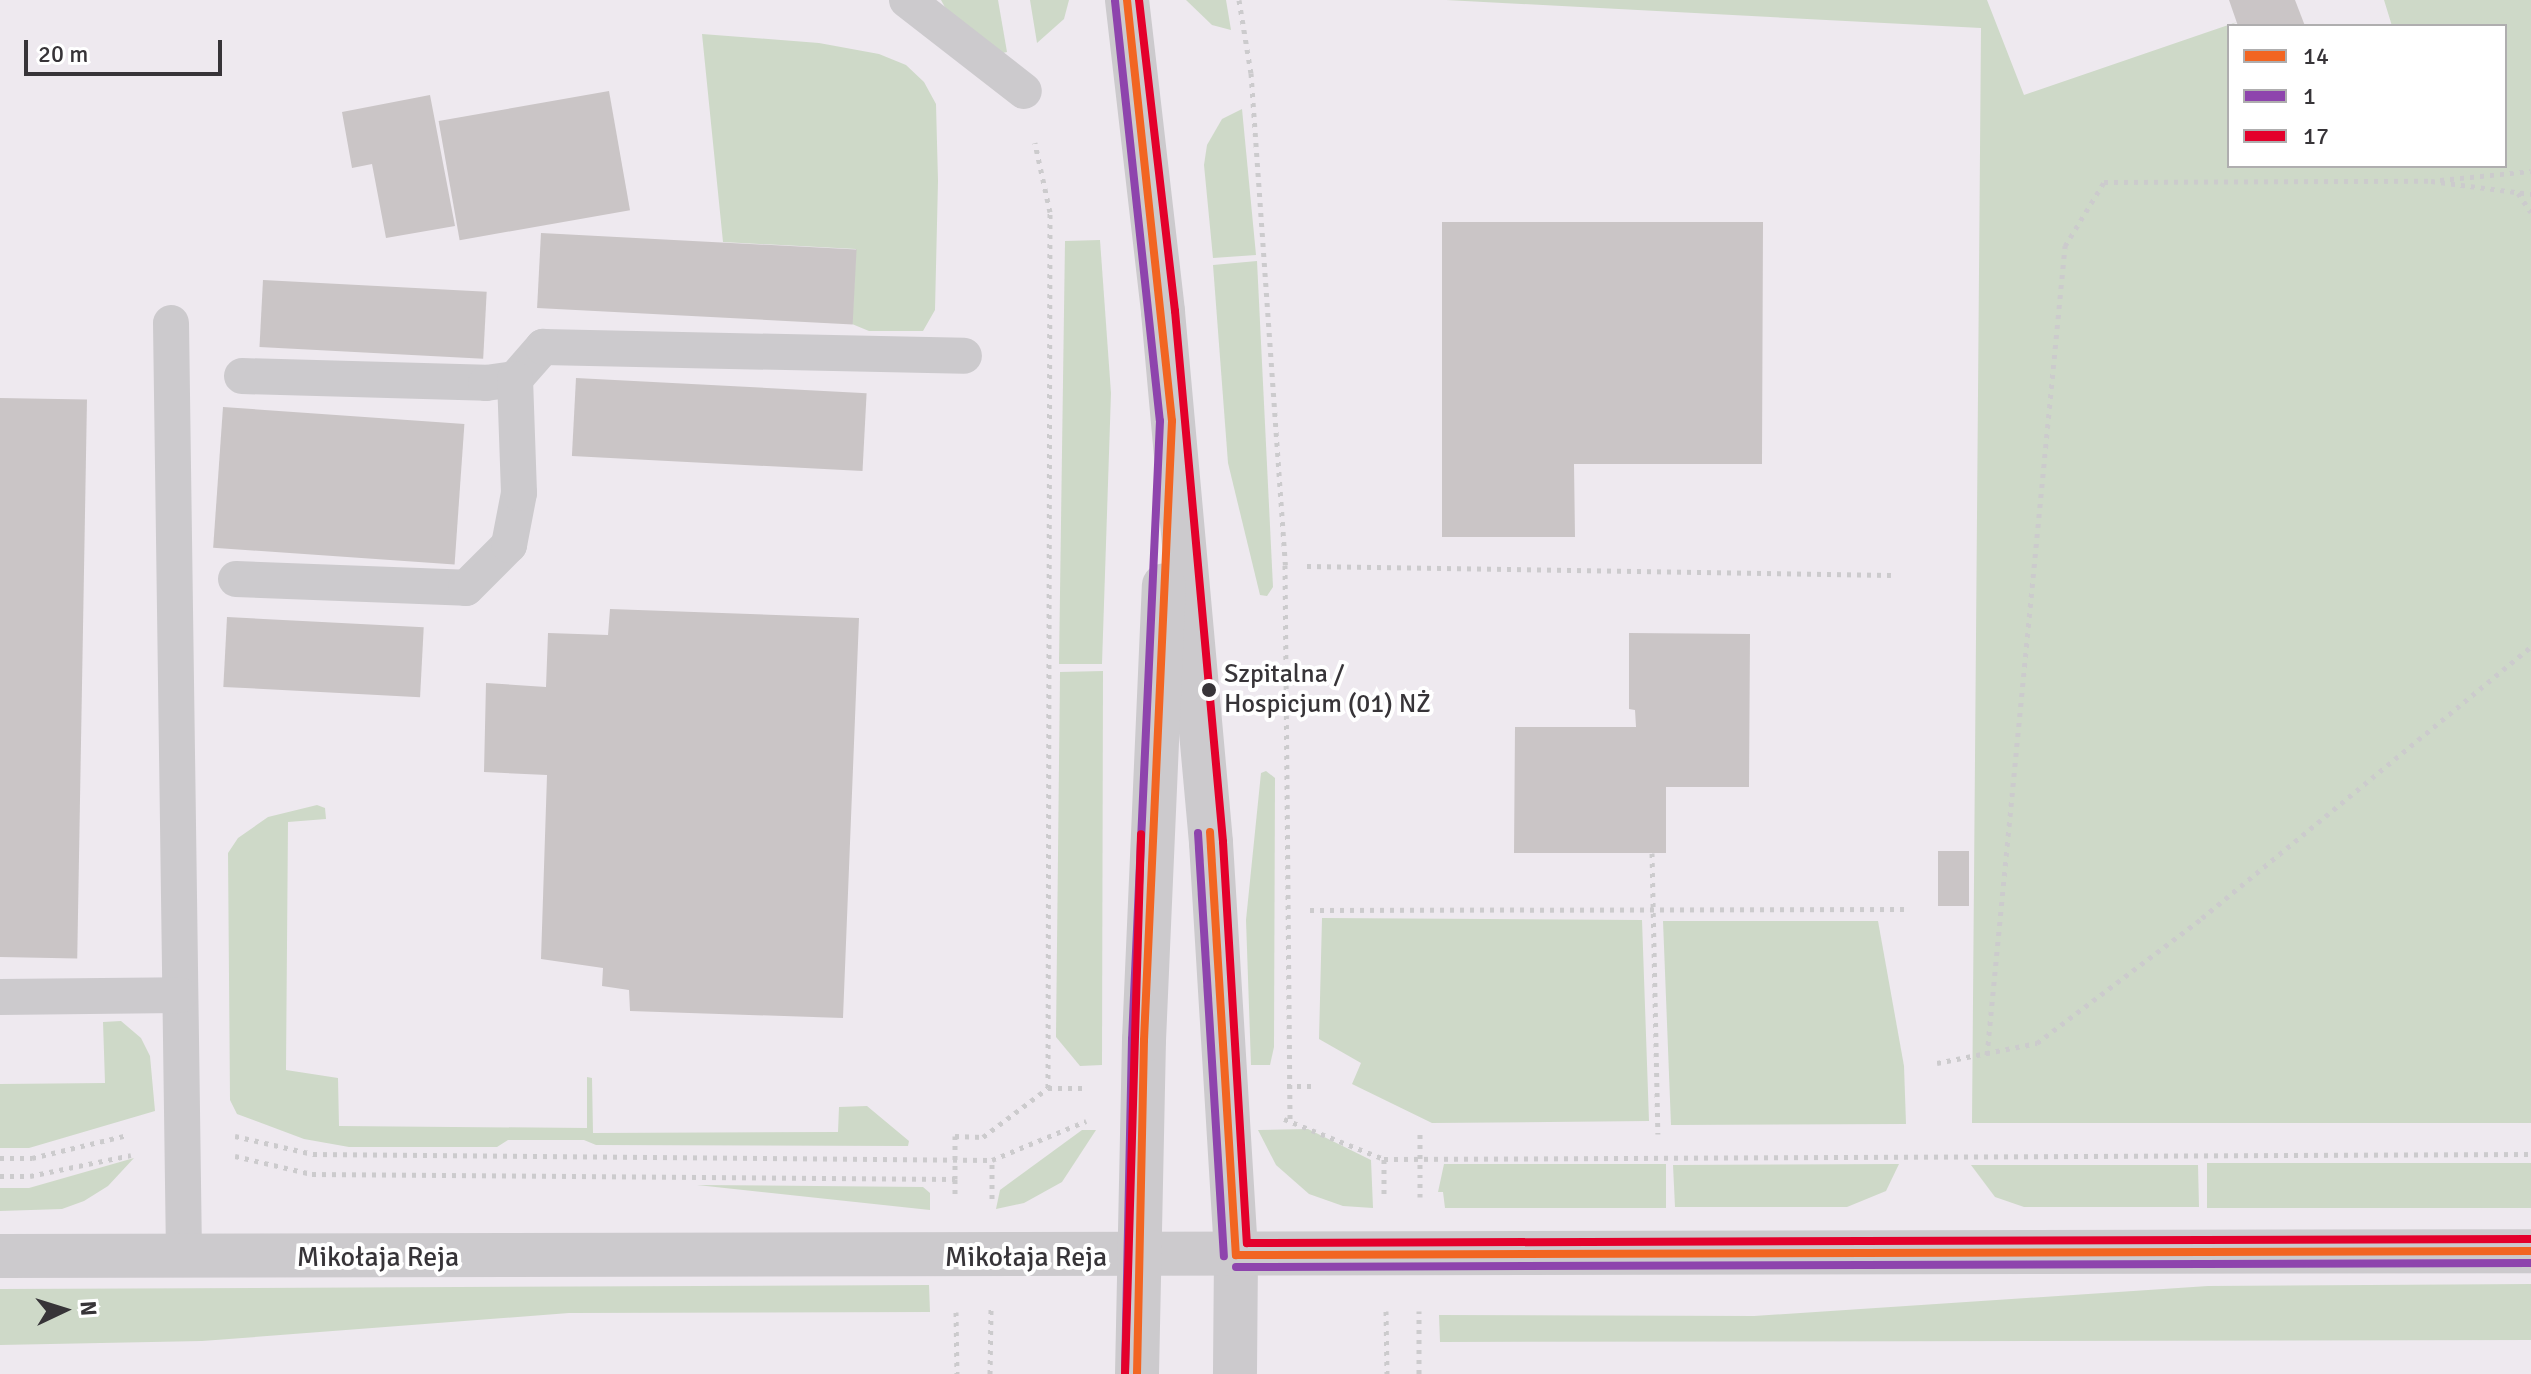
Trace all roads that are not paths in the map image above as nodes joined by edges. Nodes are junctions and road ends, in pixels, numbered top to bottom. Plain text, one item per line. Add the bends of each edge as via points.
1 (907, 0) edge
2 (1127, 0) edge
3 (1024, 91) road end
4 (171, 323) dead end
5 (964, 356) dead end
6 (242, 376) dead end
7 (515, 379) junction
8 (1172, 421) junction
9 (236, 579) dead end
10 (179, 995) junction
11 (0, 997) edge
12 (2531, 1251) edge
13 (1236, 1255) junction
14 (0, 1256) edge
15 (184, 1257) junction
16 (1139, 1257) junction
17 (1137, 1374) edge
18 (1235, 1374) edge

1 - 3 lane
2 - 8 street
4 - 10 lane
5 - 7 lane via 543,347
6 - 7 lane via 486,383
7 - 9 lane via 519,493 509,545 466,588
8 - 13 street via 1211,843
8 - 16 street
10 - 11 lane
10 - 15 lane
12 - 13 street, Mikołaja Reja
13 - 16 street, Mikołaja Reja
13 - 18 street
14 - 15 street, Mikołaja Reja
15 - 16 street, Mikołaja Reja
16 - 17 street

